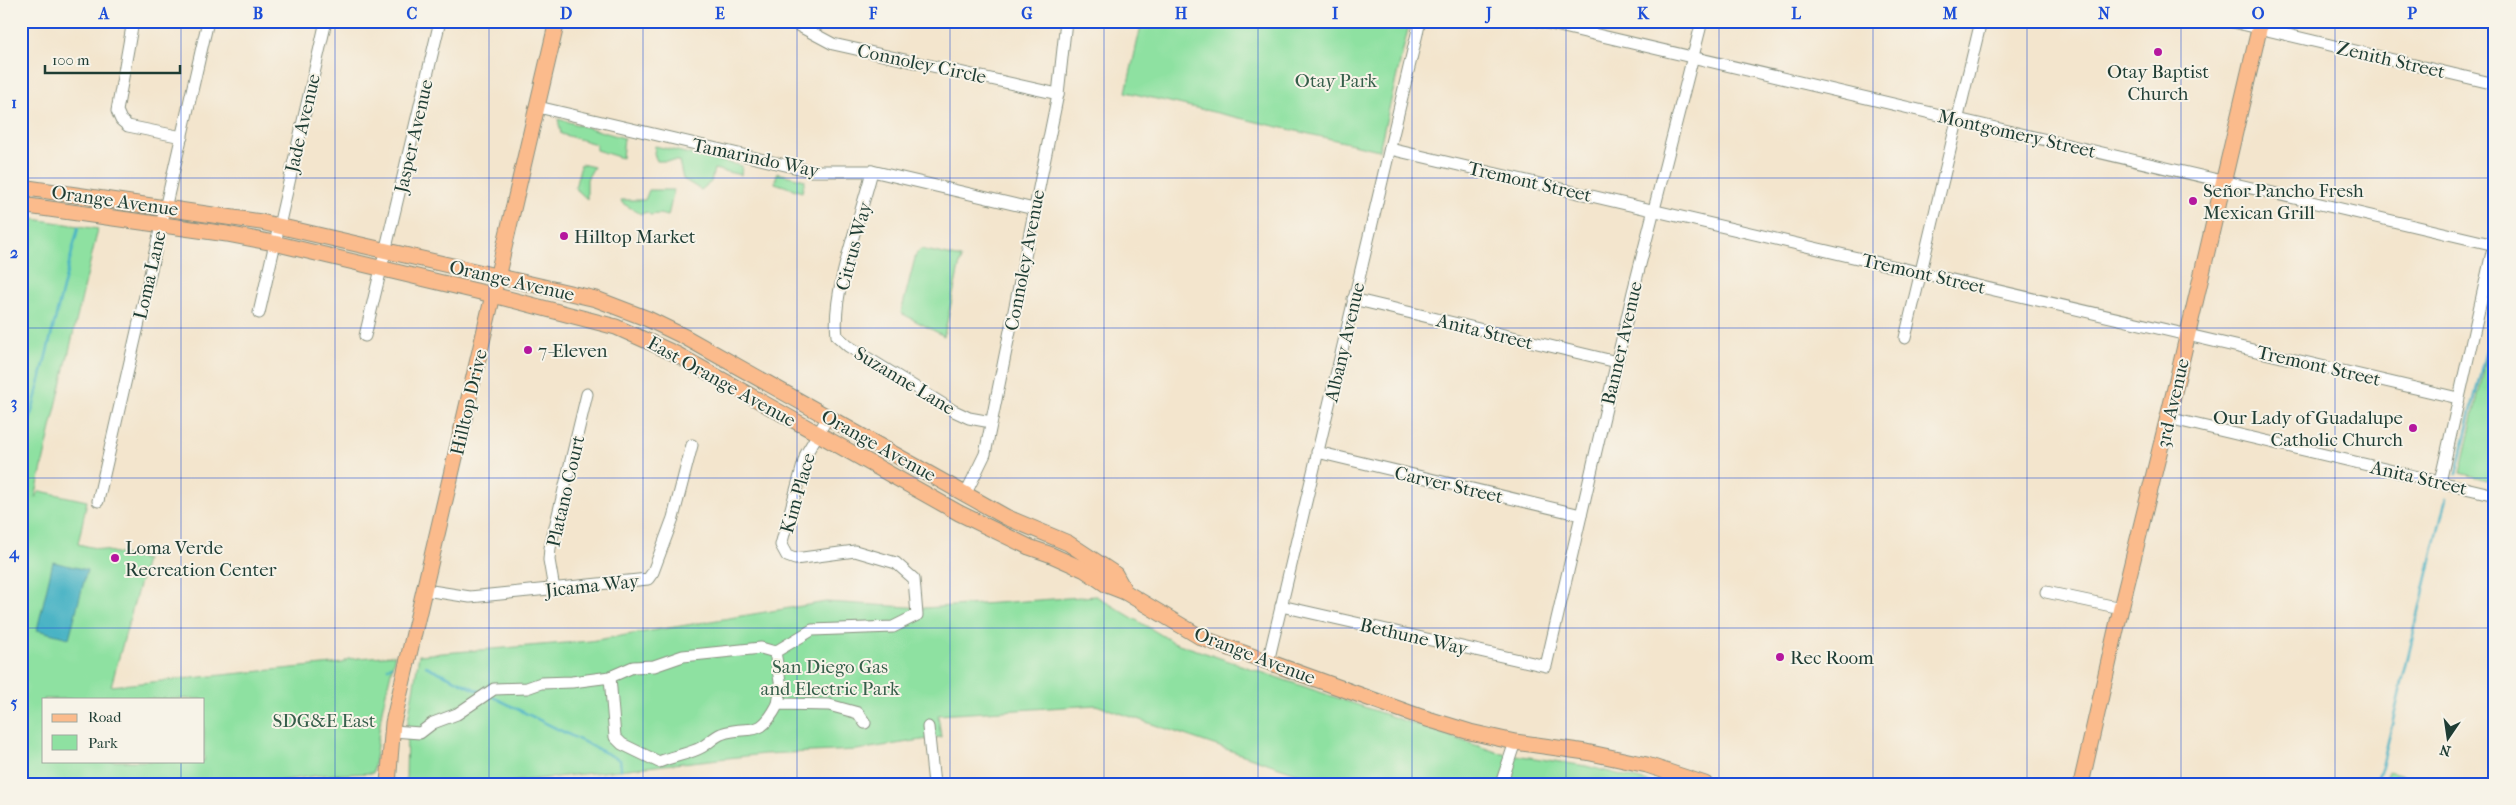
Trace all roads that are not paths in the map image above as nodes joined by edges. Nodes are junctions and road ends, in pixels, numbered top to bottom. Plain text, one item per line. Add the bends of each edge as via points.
1 (133, 21) edge
2 (208, 21) edge
3 (326, 21) edge
4 (440, 21) edge
5 (557, 21) edge
6 (790, 21) edge
7 (1066, 21) edge
8 (1420, 21) edge
9 (1538, 21) edge
10 (1702, 21) edge
11 (1981, 21) edge
12 (2229, 21) edge
13 (2260, 25) edge
14 (1693, 57) junction
15 (2495, 84) edge
16 (1058, 94) junction
17 (538, 107) junction
18 (1958, 119) junction
19 (182, 137) junction
20 (1390, 148) junction
21 (872, 171) junction
22 (2223, 182) junction
23 (21, 187) edge
24 (21, 204) edge
25 (166, 206) junction
26 (1034, 209) junction
27 (1654, 211) junction
28 (161, 224) junction
29 (278, 225) junction
30 (2494, 243) edge
31 (274, 244) junction
32 (386, 251) junction
33 (382, 269) junction
34 (1921, 272) junction
35 (498, 276) junction
36 (494, 295) junction
37 (1353, 299) junction
38 (259, 313) dead end
39 (835, 322) joint
40 (2188, 334) junction
41 (365, 336) dead end
42 (1905, 338) dead end
43 (1617, 362) junction
44 (587, 394) dead end
45 (2458, 398) junction
46 (828, 417) junction
47 (2168, 418) junction
48 (991, 422) junction
49 (817, 434) junction
50 (692, 445) dead end
51 (1317, 452) junction
52 (2440, 482) junction
53 (966, 493) junction
54 (2495, 495) edge
55 (98, 501) dead end
56 (955, 511) junction
57 (1582, 515) junction
58 (554, 589) junction
59 (425, 590) junction
60 (1125, 592) junction
61 (2046, 592) dead end
62 (1282, 606) junction
63 (2121, 608) junction
64 (775, 652) junction
65 (1268, 662) junction
66 (1546, 666) joint
67 (610, 677) junction
68 (778, 704) junction
69 (865, 723) dead end
70 (928, 727) dead end
71 (393, 731) junction
72 (1515, 742) junction
73 (388, 784) edge
74 (934, 784) edge
75 (1501, 784) edge
76 (1705, 784) edge
77 (2081, 784) edge

1 - 19 street via 117,111 128,126
2 - 19 street, Loma Lane
3 - 29 street, Jade Avenue
4 - 32 street, Jasper Avenue
5 - 17 main road, Hilltop Drive
6 - 16 street, Connoley Circle via 833,44
7 - 16 street, Connoley Avenue
8 - 20 street, Albany Avenue
9 - 14 street, Montgomery Street
10 - 14 street, Banner Avenue
11 - 18 street
12 - 13 street, Zenith Street
13 - 15 street, Zenith Street
13 - 22 main road, 3rd Avenue
14 - 18 street, Montgomery Street
14 - 27 street, Banner Avenue
16 - 26 street, Connoley Avenue
17 - 21 street, Tamarindo Way via 811,171
17 - 35 main road, Hilltop Drive
18 - 22 street, Montgomery Street
18 - 34 street
19 - 25 street, Loma Lane
20 - 27 street, Tremont Street
20 - 37 street, Albany Avenue
21 - 26 street, Tamarindo Way
21 - 39 street, Citrus Way via 841,287
22 - 30 street, Montgomery Street
22 - 40 main road, 3rd Avenue
23 - 25 main road, Orange Avenue
24 - 28 main road, Orange Avenue
25 - 28 street, Loma Lane
25 - 29 main road, Orange Avenue
26 - 48 street, Connoley Avenue
27 - 34 street, Tremont Street
27 - 43 street, Banner Avenue
28 - 31 main road, Orange Avenue
28 - 55 street, Loma Lane
29 - 31 street, Jade Avenue
29 - 32 main road, Orange Avenue
30 - 45 street
31 - 33 main road, Orange Avenue
31 - 38 street, Jade Avenue
32 - 33 street, Jasper Avenue
32 - 35 main road, Orange Avenue
33 - 36 main road, Orange Avenue
33 - 41 street, Jasper Avenue
34 - 40 street, Tremont Street
34 - 42 street
35 - 36 main road, Hilltop Drive
35 - 46 main road, Orange Avenue via 596,299 648,319
36 - 49 main road, East Orange Avenue via 590,318 644,338
36 - 59 main road, Hilltop Drive
37 - 43 street, Anita Street
37 - 51 street, Albany Avenue
39 - 48 street, Suzanne Lane via 837,336 848,346 954,411
40 - 45 street, Tremont Street
40 - 47 main road, 3rd Avenue
43 - 57 street, Banner Avenue
44 - 58 street, Platano Court via 550,548
45 - 52 street
46 - 49 street, Kim Place
46 - 53 main road, Orange Avenue
47 - 52 street, Anita Street
47 - 63 main road, 3rd Avenue
48 - 53 street, Connoley Avenue via 985,454
49 - 56 main road, East Orange Avenue
49 - 64 street, Kim Place via 806,454 782,545 787,556 795,559 860,552 896,563 914,579 917,615 884,628 812,630
50 - 58 street, Jicama Way via 673,518 648,579
51 - 57 street, Carver Street
51 - 62 street, Albany Avenue
52 - 54 street, Anita Street
53 - 56 main road
53 - 60 main road, Orange Avenue via 1006,518 1068,543 1115,574
56 - 60 main road, East Orange Avenue
57 - 66 street, Banner Avenue
58 - 59 street, Jicama Way via 470,597
59 - 71 main road, Hilltop Drive
60 - 65 main road, Orange Avenue via 1202,638
61 - 63 street
62 - 65 street, Albany Avenue
62 - 66 street, Bethune Way
63 - 77 main road, 3rd Avenue
64 - 67 street via 761,648 683,656 654,666 633,666
64 - 68 street via 781,687
65 - 72 main road, Orange Avenue via 1421,718
67 - 68 street via 615,737 622,744 659,762 695,750 723,733 758,729
67 - 71 street via 541,682 527,688 494,690 420,733
68 - 69 street via 830,705 858,713
70 - 74 street
71 - 73 main road, Hilltop Drive
72 - 75 street
72 - 76 main road, Orange Avenue via 1647,766

